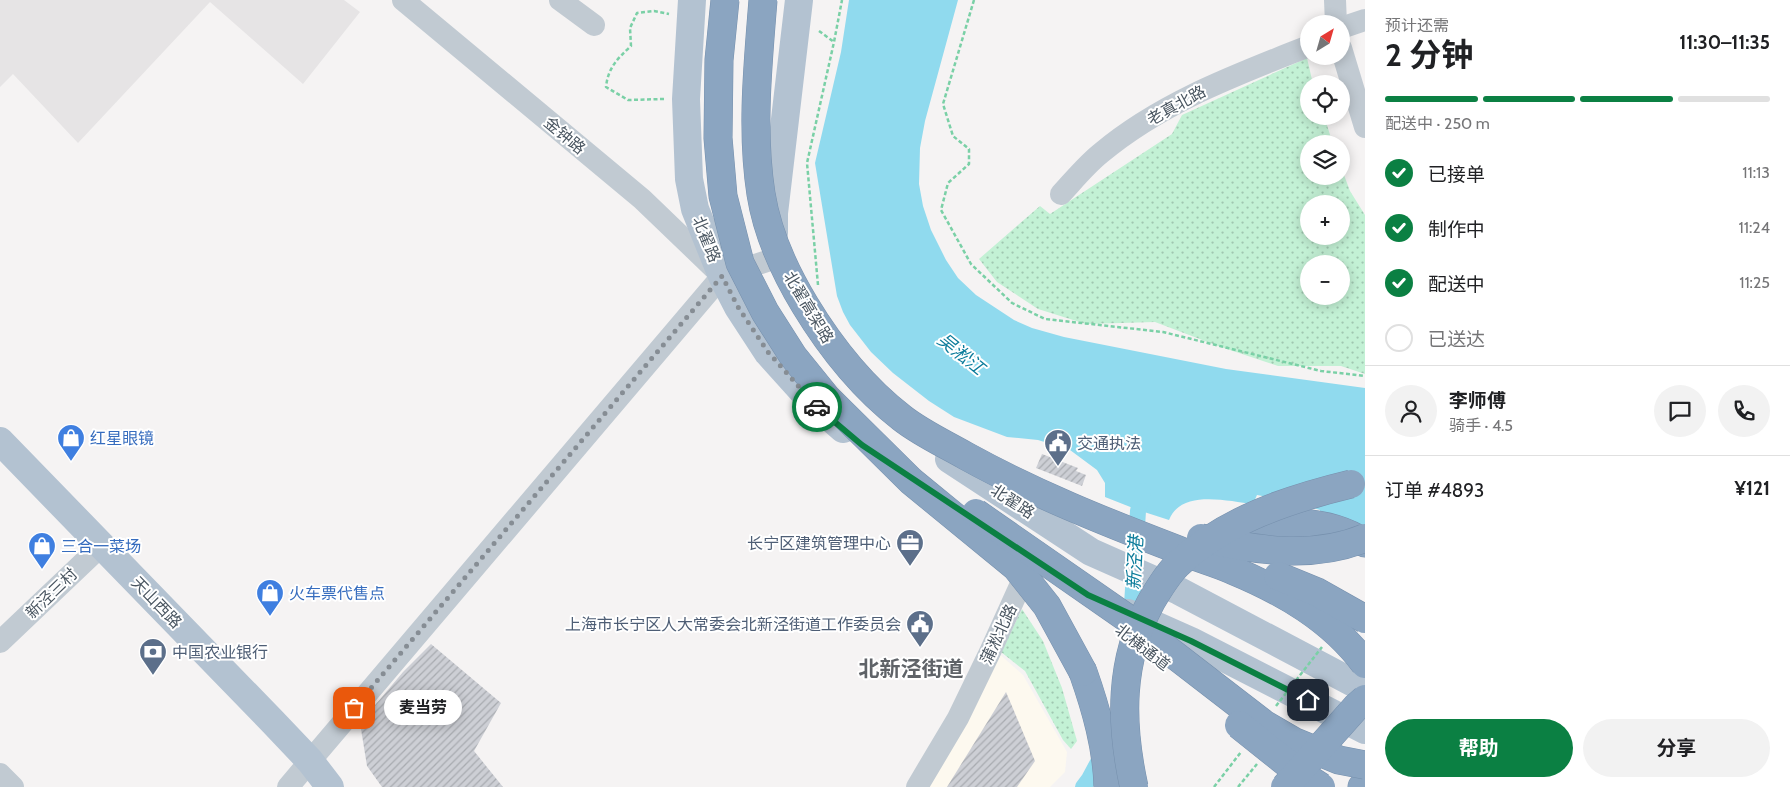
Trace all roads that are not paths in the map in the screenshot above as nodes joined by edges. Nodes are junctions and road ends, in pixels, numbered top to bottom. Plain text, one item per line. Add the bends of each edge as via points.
1 (403, 0) edge
2 (560, 0) edge
3 (725, 0) edge
4 (764, 0) edge
5 (799, 0) edge
6 (1335, 0) edge
7 (691, 8) edge
8 (1336, 15) edge
9 (1365, 20) edge
10 (594, 25) dead end
11 (1350, 25) edge
12 (1300, 50) edge
13 (1346, 65) edge
14 (1365, 127) edge
15 (1061, 194) dead end
16 (773, 259) junction
17 (722, 276) junction
18 (867, 438) junction
19 (0, 441) edge
20 (1365, 480) edge
21 (1054, 500) junction
22 (1219, 535) junction
23 (1365, 538) edge
24 (1365, 543) edge
25 (102, 545) junction
26 (1033, 559) junction
27 (1365, 619) edge
28 (0, 642) edge
29 (1365, 664) edge
30 (1365, 689) edge
31 (1365, 700) edge
32 (1365, 719) edge
33 (1365, 730) edge
34 (310, 761) junction
35 (1365, 765) edge
36 (0, 774) edge
37 (1132, 779) edge
38 (1365, 784) edge
39 (13, 787) edge
40 (288, 787) edge
41 (330, 787) edge
42 (917, 787) edge
43 (1108, 787) edge
44 (1285, 787) edge
45 (1311, 787) edge
46 (1321, 787) edge
47 (1362, 787) edge

1 - 17 street, 金钟路 via 642,199
2 - 10 street
3 - 18 highway, bridge via 719,60 718,138 723,196 740,263 765,312 793,356 827,398
4 - 21 highway, 北翟高架路, bridge via 756,139 762,196 776,250 797,292 824,336 851,370 904,419 997,473
5 - 16 main road, 北翟路 via 774,213
6 - 8 street
7 - 17 main road, 北翟路 via 686,99 690,178 695,209
9 - 11 street
12 - 15 street, 老真北路 via 1189,95 1102,152
13 - 14 street
16 - 17 street
16 - 30 main road, 北翟路 via 798,318 820,348 892,421 1091,552 1179,591
17 - 26 main road, 北翟路 via 768,352 812,403 862,445
17 - 34 street
18 - 35 highway, bridge via 1124,616 1264,724 1295,742 1340,760
18 - 43 highway, bridge via 911,481 1016,567 1048,606 1083,672 1094,704 1103,740
18 - 46 highway, 北横通道, bridge via 1120,629
19 - 25 main road, 天山西路
20 - 22 highway, bridge via 1273,506
21 - 23 highway, bridge via 1172,532 1245,547 1300,552 1347,545
21 - 27 highway, bridge via 1244,562 1317,592
21 - 29 highway, bridge via 1232,569 1281,594 1317,615 1352,646
22 - 24 highway, bridge via 1257,525 1289,523 1323,525
22 - 37 highway, bridge via 1176,566 1141,620 1125,684 1124,716
25 - 28 street, 新泾三村
25 - 34 main road, 天山西路
26 - 33 main road, 北翟路, bridge via 1088,595 1191,641
26 - 42 street, 蒲淞北路 via 958,718
31 - 44 highway, bridge
32 - 45 highway, bridge
34 - 40 street
34 - 41 main road, 天山西路
36 - 39 street
38 - 47 highway

